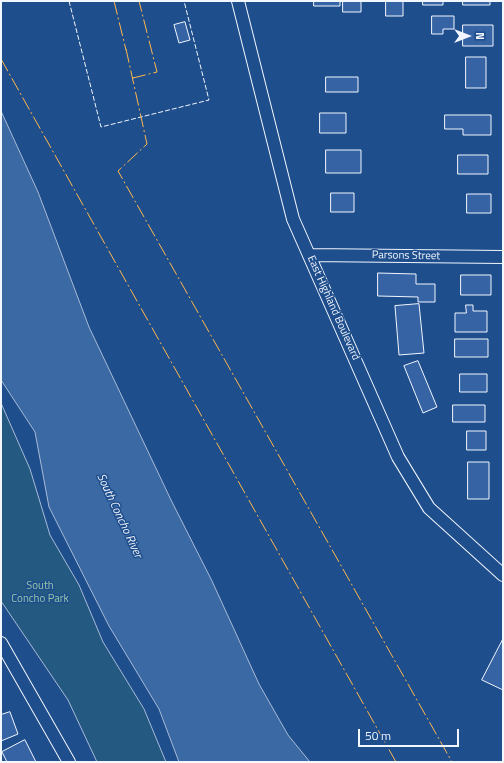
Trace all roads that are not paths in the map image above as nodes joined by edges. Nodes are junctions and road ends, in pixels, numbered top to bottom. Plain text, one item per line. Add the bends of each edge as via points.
1 (238, 1) edge
2 (310, 255) junction
3 (503, 257) edge
4 (503, 575) edge
5 (1, 643) edge
6 (69, 762) edge

1 - 2 street, East Highland Boulevard via 293,219
2 - 3 street, Parsons Street
2 - 4 street, East Highland Boulevard via 398,457 429,508
5 - 6 street

